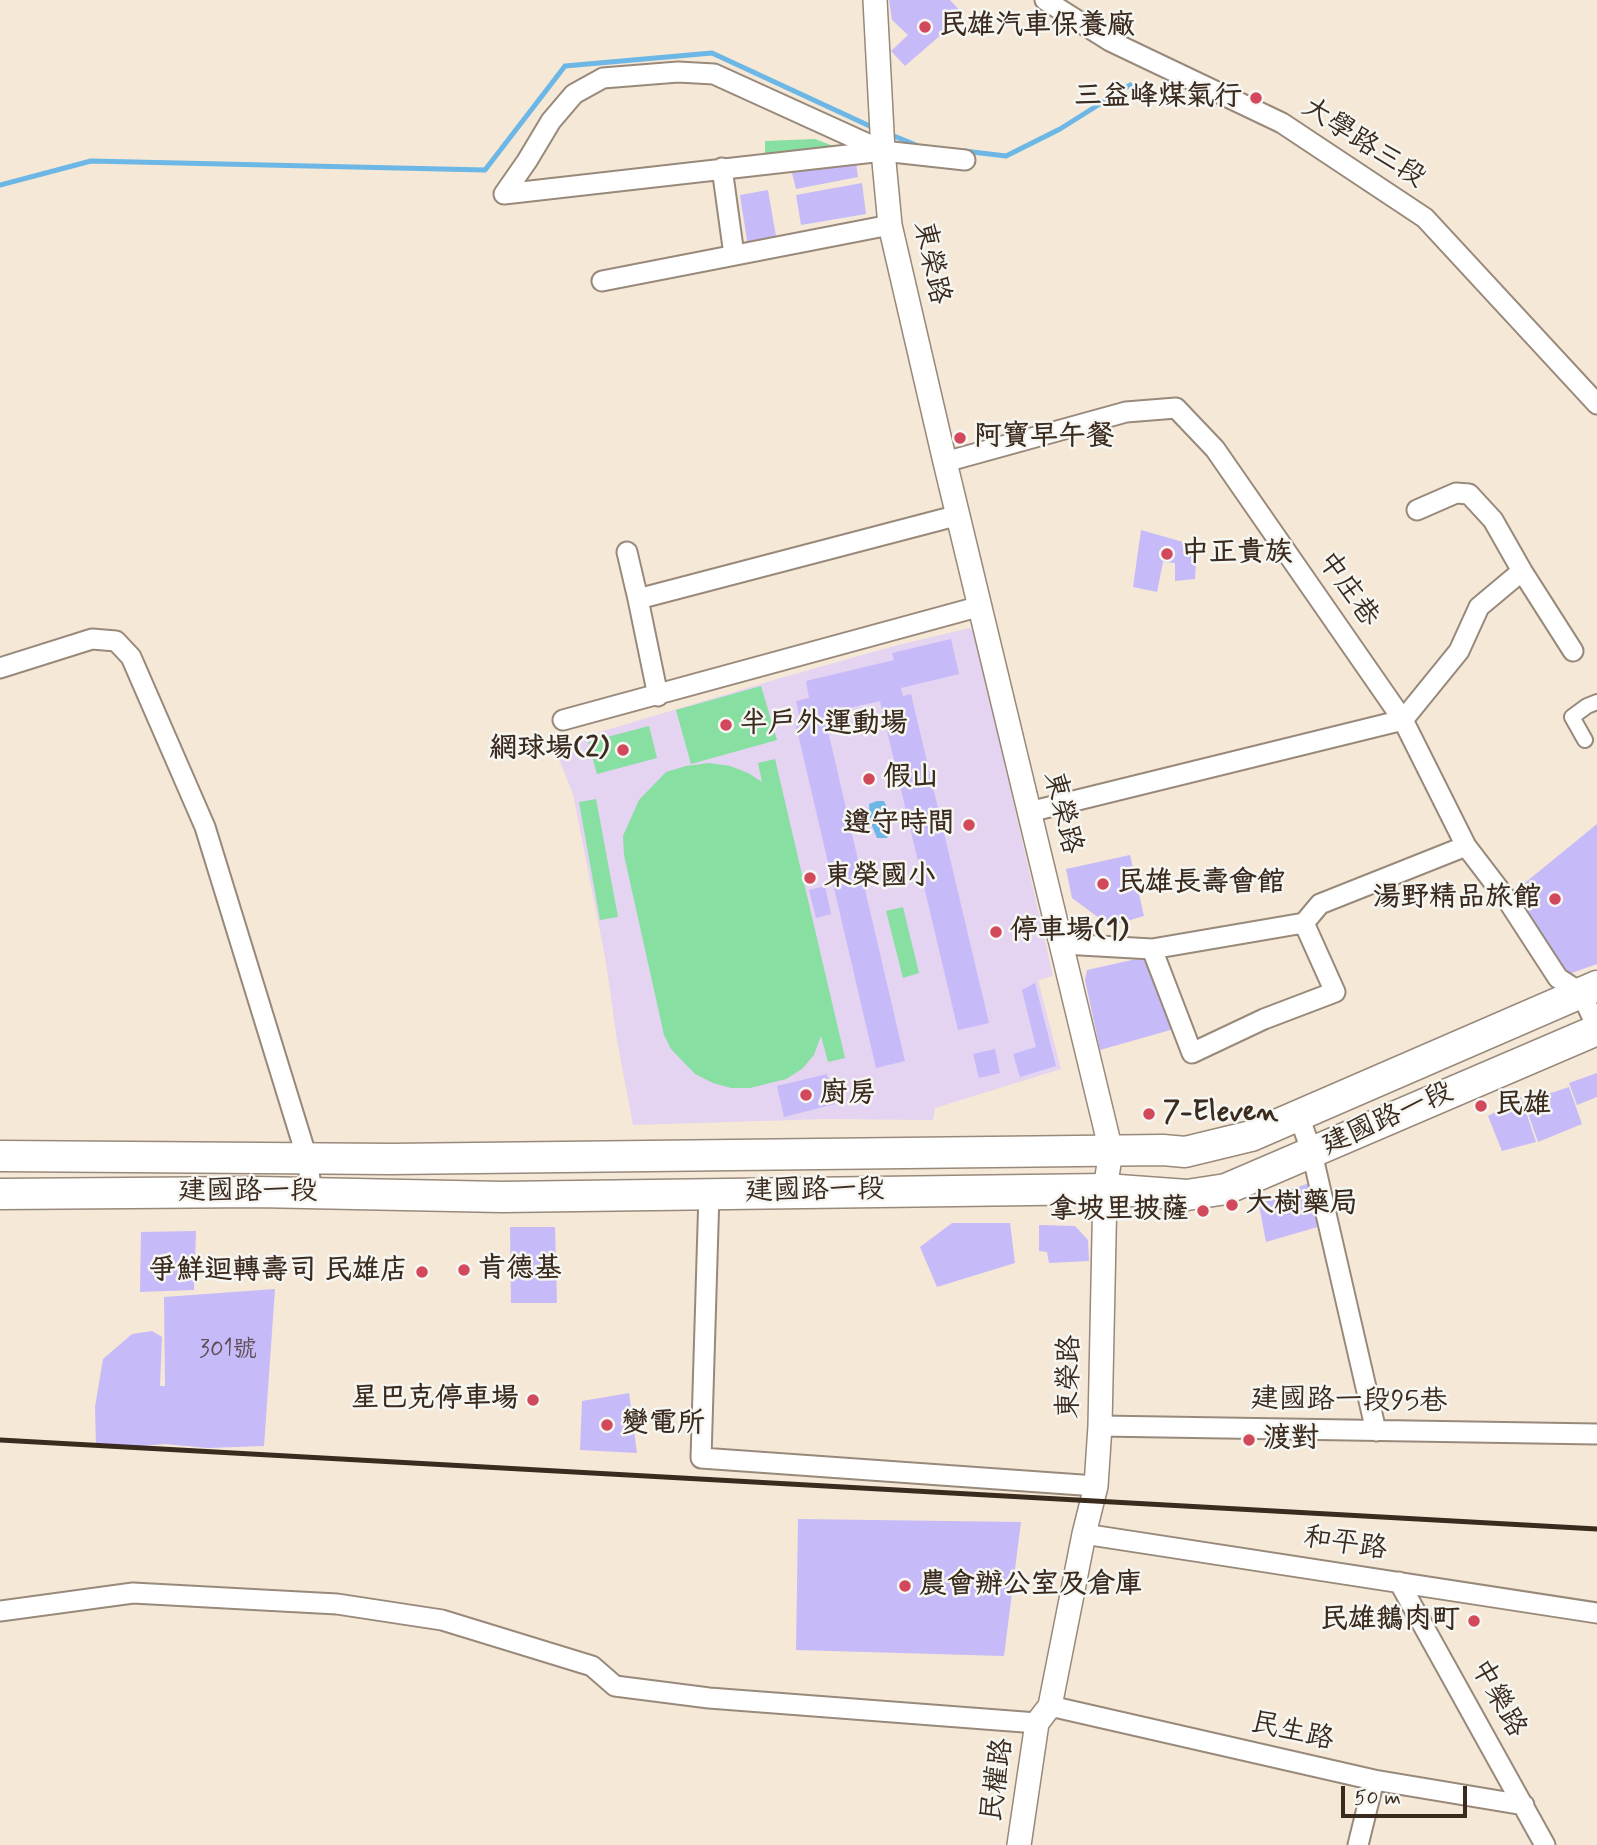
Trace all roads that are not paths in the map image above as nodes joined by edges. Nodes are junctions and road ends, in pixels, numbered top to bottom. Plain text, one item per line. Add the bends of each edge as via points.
1 (875, 0) edge
2 (1045, 0) edge
3 (882, 147) junction
4 (965, 160) dead end
5 (722, 168) junction
6 (890, 225) junction
7 (734, 255) junction
8 (602, 281) dead end
9 (1597, 404) edge
10 (945, 462) junction
11 (1417, 510) dead end
12 (959, 515) junction
13 (627, 552) dead end
14 (1522, 571) junction
15 (638, 598) junction
16 (981, 606) junction
17 (1573, 651) dead end
18 (0, 668) edge
19 (658, 696) junction
20 (1597, 702) edge
21 (563, 720) dead end
22 (1403, 720) junction
23 (1585, 740) dead end
24 (1029, 812) junction
25 (1466, 846) junction
26 (1304, 923) junction
27 (1063, 944) junction
28 (1152, 949) junction
29 (1592, 1009) edge
30 (1299, 1116) junction
31 (1111, 1152) junction
32 (1311, 1153) junction
33 (0, 1156) edge
34 (307, 1158) junction
35 (1105, 1189) junction
36 (312, 1193) junction
37 (709, 1193) junction
38 (0, 1194) edge
39 (1100, 1426) junction
40 (1376, 1431) junction
41 (1597, 1434) edge
42 (1097, 1486) junction
43 (1084, 1534) junction
44 (1399, 1581) junction
45 (0, 1611) edge
46 (1597, 1613) edge
47 (1044, 1714) junction
48 (1374, 1780) junction
49 (1524, 1805) junction
50 (1019, 1845) edge
51 (1358, 1845) edge
52 (1545, 1845) edge

1 - 3 street, 東榮路
2 - 9 street, 大學路三段 via 1110,41 1282,123 1425,218
3 - 4 street
3 - 5 street
3 - 5 street via 714,74 603,78 573,94 504,194
3 - 6 street, 東榮路
5 - 7 street
6 - 7 street
6 - 10 street, 東榮路
7 - 8 street
10 - 12 street, 東榮路
10 - 22 street, 中庄巷 via 1126,412 1176,408 1215,449
11 - 14 street via 1456,493 1469,494 1493,520
12 - 15 street
12 - 16 street, 東榮路
13 - 15 street
14 - 17 street
14 - 22 street via 1479,607 1459,651
15 - 19 street
16 - 19 street
16 - 24 street, 東榮路
18 - 34 street via 92,639 116,641 131,657 205,827
19 - 21 street
20 - 23 street via 1572,718
22 - 24 street
22 - 25 street, 中庄巷
24 - 27 street, 東榮路
25 - 26 street via 1320,904
25 - 29 street, 中庄巷 via 1558,978
26 - 28 street
26 - 28 street via 1335,992 1192,1053
27 - 28 street
27 - 31 street, 東榮路
29 - 30 main road, 建國路一段
29 - 32 main road, 建國路一段
30 - 31 main road, 建國路一段 via 1251,1136 1185,1152
30 - 32 street
31 - 34 main road, 建國路一段
31 - 35 street, 東榮路
32 - 35 main road, 建國路一段 via 1226,1189 1187,1195
32 - 40 street
33 - 34 main road, 建國路一段
34 - 36 street
35 - 37 main road, 建國路一段
35 - 39 street, 東榮路
36 - 37 main road, 建國路一段 via 502,1197
36 - 38 main road, 建國路一段
37 - 42 street via 701,1458
39 - 40 street, 建國路一段95巷
39 - 42 street, 東榮路
40 - 41 street, 建國路一段95巷
42 - 43 street, 東榮路
43 - 44 street, 和平路
43 - 47 street, 東榮路
44 - 46 street, 和平路
44 - 49 street, 中樂路
45 - 47 street, 民生路 via 133,1593 337,1604 442,1620 592,1666 615,1686 709,1698
47 - 48 street, 民生路
47 - 50 street, 民權路
48 - 49 street, 民生路
48 - 51 street
49 - 52 street, 中樂路

